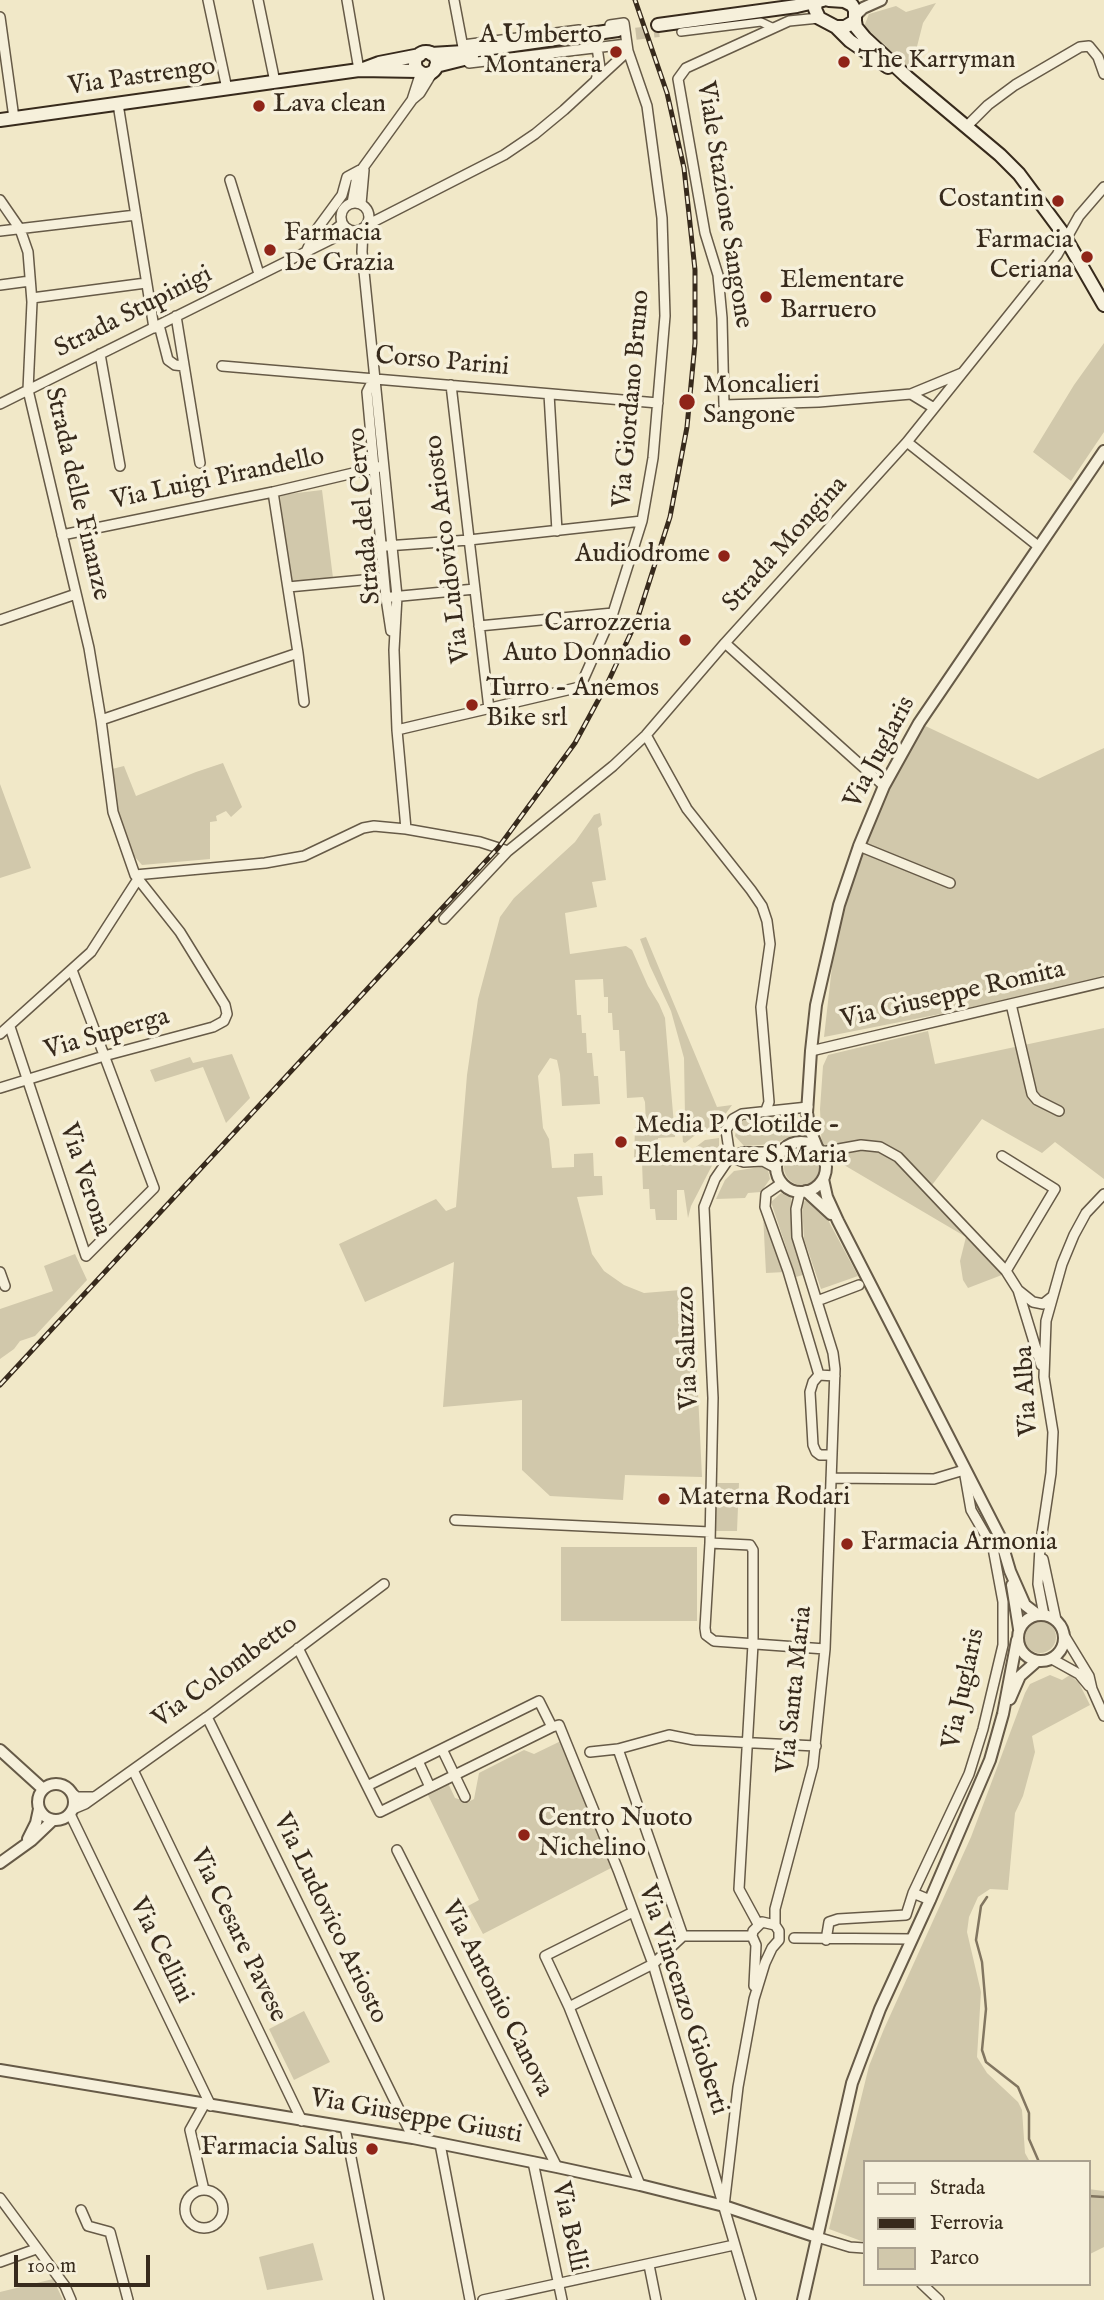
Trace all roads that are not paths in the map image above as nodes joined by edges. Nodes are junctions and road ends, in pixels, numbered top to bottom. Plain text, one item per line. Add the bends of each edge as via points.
1 (208, 0) edge
2 (258, 0) edge
3 (347, 0) edge
4 (454, 0) edge
5 (829, 0) edge
6 (845, 0) edge
7 (881, 0) edge
8 (818, 7) edge
9 (0, 17) edge
10 (855, 18) junction
11 (836, 27) junction
12 (659, 28) tunnel mouth
13 (774, 28) junction
14 (681, 32) dead end
15 (623, 37) junction
16 (597, 47) junction
17 (464, 52) junction
18 (427, 65) junction
19 (359, 70) junction
20 (1104, 74) edge
21 (907, 77) junction
22 (275, 82) junction
23 (594, 84) junction
24 (227, 89) junction
25 (118, 104) junction
26 (14, 118) junction
27 (0, 120) edge
28 (967, 126) junction
29 (364, 168) junction
30 (230, 180) dead end
31 (1104, 187) edge
32 (0, 200) edge
33 (356, 203) junction
34 (136, 215) junction
35 (369, 215) junction
36 (386, 215) junction
37 (356, 228) junction
38 (20, 229) junction
39 (0, 230) edge
40 (1067, 240) junction
41 (306, 252) junction
42 (259, 274) junction
43 (30, 281) junction
44 (146, 283) junction
45 (0, 285) edge
46 (32, 298) junction
47 (1104, 305) edge
48 (176, 316) junction
49 (156, 326) junction
50 (100, 354) junction
51 (184, 366) junction
52 (222, 366) dead end
53 (962, 373) junction
54 (374, 378) junction
55 (451, 385) junction
56 (28, 390) junction
57 (549, 394) junction
58 (911, 394) junction
59 (658, 403) junction
60 (0, 404) edge
61 (934, 408) junction
62 (907, 442) junction
63 (1103, 454) edge
64 (200, 463) dead end
65 (120, 466) dead end
66 (378, 467) junction
67 (273, 492) junction
68 (642, 522) junction
69 (557, 531) junction
70 (62, 535) junction
71 (469, 540) junction
72 (392, 546) junction
73 (1038, 546) junction
74 (382, 547) junction
75 (384, 578) junction
76 (288, 587) junction
77 (475, 589) junction
78 (76, 594) junction
79 (397, 596) junction
80 (386, 598) junction
81 (613, 613) junction
82 (0, 620) edge
83 (479, 626) junction
84 (725, 643) junction
85 (394, 650) junction
86 (298, 653) junction
87 (304, 702) dead end
88 (489, 709) junction
89 (102, 720) junction
90 (397, 730) junction
91 (646, 736) junction
92 (884, 786) junction
93 (406, 829) junction
94 (859, 846) junction
95 (508, 851) junction
96 (136, 877) junction
97 (950, 883) dead end
98 (444, 919) dead end
99 (72, 970) junction
100 (1104, 982) edge
101 (1011, 1004) junction
102 (224, 1021) joint
103 (10, 1027) junction
104 (0, 1034) edge
105 (811, 1051) junction
106 (104, 1056) junction
107 (29, 1079) junction
108 (0, 1088) edge
109 (766, 1110) junction
110 (807, 1110) junction
111 (1059, 1111) dead end
112 (795, 1142) junction
113 (784, 1149) junction
114 (819, 1150) junction
115 (1002, 1156) dead end
116 (730, 1157) junction
117 (776, 1168) junction
118 (824, 1179) junction
119 (782, 1183) junction
120 (803, 1192) junction
121 (1101, 1197) edge
122 (838, 1221) junction
123 (1006, 1271) junction
124 (0, 1272) edge
125 (859, 1285) dead end
126 (5, 1286) dead end
127 (1018, 1290) junction
128 (1053, 1296) junction
129 (816, 1299) junction
130 (797, 1302) junction
131 (1027, 1318) junction
132 (1046, 1321) junction
133 (818, 1375) junction
134 (835, 1376) junction
135 (1044, 1377) junction
136 (832, 1455) junction
137 (964, 1471) junction
138 (831, 1478) junction
139 (455, 1520) dead end
140 (710, 1532) junction
141 (710, 1543) junction
142 (1040, 1547) junction
143 (1010, 1572) junction
144 (384, 1584) dead end
145 (1041, 1615) junction
146 (1056, 1620) junction
147 (1018, 1634) junction
148 (1064, 1635) junction
149 (753, 1644) junction
150 (298, 1648) junction
151 (825, 1649) junction
152 (1052, 1659) junction
153 (1037, 1661) junction
154 (1091, 1689) junction
155 (1003, 1714) junction
156 (1104, 1716) edge
157 (206, 1717) junction
158 (552, 1727) junction
159 (748, 1742) junction
160 (816, 1746) junction
161 (442, 1749) junction
162 (618, 1749) junction
163 (0, 1750) edge
164 (590, 1752) dead end
165 (418, 1761) junction
166 (133, 1770) junction
167 (455, 1775) junction
168 (367, 1786) junction
169 (430, 1787) junction
170 (43, 1789) junction
171 (72, 1793) junction
172 (95, 1797) junction
173 (465, 1797) dead end
174 (39, 1809) junction
175 (71, 1811) junction
176 (53, 1820) junction
177 (19, 1849) junction
178 (397, 1850) dead end
179 (0, 1863) edge
180 (913, 1894) junction
181 (930, 1900) junction
182 (633, 1912) junction
183 (758, 1924) junction
184 (777, 1928) junction
185 (683, 1936) junction
186 (794, 1938) junction
187 (912, 1939) junction
188 (826, 1940) junction
189 (754, 1941) junction
190 (774, 1946) junction
191 (653, 1964) junction
192 (754, 1999) junction
193 (569, 2007) junction
194 (0, 2070) edge
195 (208, 2105) junction
196 (302, 2120) junction
197 (345, 2127) junction
198 (413, 2138) junction
199 (440, 2144) junction
200 (533, 2162) junction
201 (557, 2166) junction
202 (640, 2185) junction
203 (204, 2190) junction
204 (0, 2197) edge
205 (724, 2206) junction
206 (81, 2210) dead end
207 (817, 2237) junction
208 (734, 2245) junction
209 (862, 2248) edge
210 (36, 2249) junction
211 (0, 2262) edge
212 (649, 2265) junction
213 (558, 2283) junction
214 (924, 2286) edge
215 (71, 2300) edge
216 (128, 2300) edge
217 (379, 2300) edge
218 (470, 2300) edge
219 (484, 2300) edge
220 (562, 2300) edge
221 (656, 2300) edge
222 (751, 2300) edge
223 (803, 2300) edge
224 (939, 2300) edge

1 - 24 street
2 - 22 street
3 - 19 street
4 - 17 street
5 - 6 main road
6 - 10 main road via 852,5
7 - 10 street via 863,8
8 - 11 main road
8 - 12 main road
8 - 13 street, Viale Stazione Sangone
9 - 26 street
10 - 11 main road via 845,27
10 - 21 main road via 865,38
11 - 21 main road via 876,60
13 - 14 street, Viale Stazione Sangone via 761,22
13 - 58 street, Viale Stazione Sangone via 686,68 678,79 718,275 724,405
15 - 16 street
15 - 17 main road
15 - 23 street, Strada Stupinigi
15 - 59 street, Via Giordano Bruno via 648,106 662,218 665,316
16 - 17 street via 469,63
16 - 23 street via 600,68
17 - 18 main road
18 - 19 main road, Via Pastrengo via 379,63
18 - 29 street via 412,100
19 - 22 main road, Via Pastrengo
20 - 28 street via 1089,46 1080,47 1015,85
21 - 28 main road
22 - 24 main road, Via Pastrengo
23 - 36 street, Strada Stupinigi via 504,155
24 - 25 main road, Via Pastrengo
25 - 26 main road, Via Pastrengo
25 - 34 street
26 - 27 main road, Via Pastrengo
28 - 40 main road via 1019,174
29 - 33 street
29 - 41 street via 347,177 342,195
30 - 42 street
31 - 40 street, Strada Mongina via 1079,216
32 - 38 street, Strada delle Finanze
33 - 35 street
33 - 37 street via 342,211
34 - 38 street
34 - 44 street
35 - 36 street, Strada Stupinigi
35 - 37 street
36 - 37 street, Strada Stupinigi
37 - 41 street, Strada Stupinigi
37 - 54 street, Strada del Cervo
38 - 39 street
38 - 43 street, Strada delle Finanze via 28,252
40 - 47 main road
40 - 53 street, Strada Mongina
41 - 42 street, Strada Stupinigi
42 - 48 street, Strada Stupinigi
43 - 45 street
43 - 46 street, Strada delle Finanze
44 - 46 street
44 - 49 street
46 - 56 street, Strada delle Finanze
48 - 49 street, Strada Stupinigi
48 - 51 street
49 - 50 street, Strada Stupinigi
49 - 51 street via 168,360
50 - 56 street, Strada Stupinigi
50 - 65 street
51 - 64 street
52 - 54 street, Corso Parini
53 - 58 street
53 - 61 street, Strada Mongina
54 - 55 street, Corso Parini
54 - 66 street, Strada del Cervo
55 - 57 street, Corso Parini
55 - 71 street, Via Ludovico Ariosto
56 - 60 street, Strada Stupinigi
56 - 70 street, Strada delle Finanze
57 - 59 street, Corso Parini
57 - 69 street
58 - 61 street
59 - 68 street, Via Giordano Bruno
61 - 62 street, Strada Mongina
62 - 73 street
62 - 84 street, Strada Mongina
63 - 73 street, Via Juglaris
66 - 67 street, Via Luigi Pirandello
66 - 72 street, Strada del Cervo
66 - 74 street, Strada del Cervo
67 - 70 street, Via Luigi Pirandello
67 - 76 street
68 - 69 street
68 - 81 street, Via Giordano Bruno
69 - 71 street
70 - 78 street, Strada delle Finanze
71 - 72 street
71 - 77 street, Via Ludovico Ariosto
72 - 74 street
72 - 79 street, Strada del Cervo
73 - 92 street, Via Juglaris via 919,723
74 - 75 street, Strada del Cervo
75 - 76 street
75 - 80 street, Strada del Cervo
76 - 86 street
77 - 79 street
77 - 83 street, Via Ludovico Ariosto
78 - 82 street
78 - 89 street, Strada delle Finanze
79 - 80 street
79 - 85 street, Strada del Cervo
80 - 85 street, Strada del Cervo
81 - 83 street
81 - 88 street, Via Giordano Bruno via 580,687
83 - 88 street, Via Ludovico Ariosto
84 - 91 street, Strada Mongina
84 - 92 street
85 - 90 street, Strada del Cervo
86 - 87 street
86 - 89 street
88 - 90 street
89 - 96 street, Strada delle Finanze via 113,812
90 - 93 street, Strada del Cervo
91 - 95 street, Strada Mongina
91 - 109 street via 687,810 751,890 767,921 770,944 761,1007
92 - 94 street, Via Juglaris
93 - 95 street
93 - 96 street via 363,828 304,856 265,863
94 - 97 street
94 - 105 street, Via Juglaris via 836,918 816,1005
95 - 98 street, Strada Mongina
96 - 99 street via 91,952
96 - 102 street, Strada delle Finanze via 180,932 225,1005 228,1014
99 - 103 street
99 - 106 street
100 - 101 street, Via Giuseppe Romita
101 - 105 street, Via Giuseppe Romita
101 - 111 street via 1032,1094
102 - 106 street, Via Superga
103 - 104 street
103 - 107 street, Via Verona
105 - 110 street, Via Juglaris
106 - 107 street, Via Superga
106 - 107 street, Via Verona via 154,1188 86,1256
107 - 108 street, Via Superga
109 - 110 street
109 - 116 street via 733,1119 726,1130
110 - 112 street, Via Juglaris
110 - 114 street, Via Juglaris
112 - 113 street
112 - 114 street via 810,1143
113 - 116 street
113 - 117 street
114 - 118 street via 826,1164
114 - 123 street via 861,1145 880,1147 898,1157
115 - 123 street via 1055,1188
116 - 117 street via 763,1161
116 - 140 street, Via Saluzzo via 715,1179 705,1207 713,1398
117 - 119 street
118 - 120 street
118 - 122 street, Via Juglaris
119 - 120 street
119 - 130 street via 766,1194 764,1202
120 - 122 street, Via Juglaris
120 - 129 street, Via Santa Maria via 796,1209 797,1237
121 - 128 street, Via Alba via 1074,1235
122 - 137 street, Via Juglaris
123 - 127 street
124 - 126 street
125 - 129 street
127 - 128 street via 1043,1304
127 - 131 street
128 - 132 street, Via Alba
129 - 130 street
129 - 134 street, Via Santa Maria via 833,1353
130 - 133 street
131 - 132 street via 1031,1324
131 - 135 street
132 - 135 street, Via Alba
133 - 134 street
133 - 136 street via 810,1392 813,1445 820,1455
134 - 136 street, Via Santa Maria
135 - 142 street, Via Alba via 1053,1433
136 - 138 street, Via Santa Maria
137 - 138 street via 934,1479
137 - 143 street, Via Juglaris via 1000,1537
137 - 180 street, Via Juglaris via 971,1510 993,1548 1003,1602 1003,1645 969,1774
138 - 151 street, Via Santa Maria
139 - 140 street
140 - 141 street, Via Saluzzo
141 - 149 street via 750,1545 753,1550
141 - 149 street, Via Saluzzo via 706,1635 714,1641
142 - 145 street, Via Alba
142 - 146 street, Via Alba
143 - 145 street, Via Juglaris via 1025,1605
143 - 147 street, Via Juglaris
144 - 150 street, Via Colombetto
145 - 146 street
145 - 147 street via 1027,1619
146 - 148 street
147 - 153 street via 1024,1654
147 - 155 street, Via Juglaris
148 - 152 street via 1062,1649
148 - 154 street
149 - 151 street, Via Saluzzo
149 - 159 street
150 - 157 street, Via Colombetto
150 - 168 street
151 - 160 street, Via Santa Maria
152 - 153 street
152 - 154 street via 1079,1674
153 - 155 street, Via Juglaris via 1020,1676
154 - 156 street
155 - 181 street, Via Juglaris via 990,1760
157 - 166 street, Via Colombetto
157 - 198 street, Via Ludovico Ariosto
158 - 161 street via 540,1701
158 - 167 street
158 - 182 street, Via Vincenzo Gioberti via 559,1725
159 - 160 street
159 - 162 street via 669,1735
159 - 183 street via 739,1889
160 - 184 street, Via Santa Maria via 775,1909
161 - 165 street
161 - 167 street
162 - 164 street
162 - 185 street
163 - 170 street
165 - 168 street
165 - 169 street
166 - 172 street, Via Colombetto
166 - 196 street, Via Cesare Pavese
167 - 169 street
167 - 173 street
168 - 169 street via 380,1812
170 - 171 street via 61,1785
170 - 174 street, Via Colombetto
171 - 172 street
171 - 175 street
172 - 175 street, Via Colombetto
174 - 176 street
174 - 177 street, Via Colombetto
175 - 176 street, Via Colombetto
175 - 195 street, Via Cellini
176 - 177 street, Via Colombetto
177 - 179 street, Via Colombetto
178 - 201 street, Via Antonio Canova
180 - 181 street
180 - 188 street, Via Juglaris via 906,1915 838,1919 829,1922
181 - 187 street, Via Juglaris
182 - 191 street, Via Vincenzo Gioberti
182 - 193 street via 545,1956
183 - 184 street via 767,1922
183 - 189 street, Via Santa Maria
184 - 186 street
184 - 190 street, Via Santa Maria via 779,1940
185 - 189 street
185 - 191 street
186 - 188 street
186 - 190 street
187 - 188 street
187 - 207 street, Via Juglaris via 852,2083
189 - 190 street via 763,1949
189 - 192 street, Via Santa Maria
190 - 192 street, Via Santa Maria
191 - 193 street
191 - 205 street, Via Vincenzo Gioberti
192 - 205 street, Via Santa Maria
193 - 202 street
194 - 195 street, Via Giuseppe Giusti
195 - 196 street, Via Giuseppe Giusti
195 - 203 street via 190,2130
196 - 197 street, Via Giuseppe Giusti
197 - 198 street, Via Giuseppe Giusti
197 - 217 street
198 - 199 street, Via Giuseppe Giusti
199 - 200 street, Via Giuseppe Giusti
199 - 218 street
200 - 201 street, Via Giuseppe Giusti
200 - 213 street, Via Belli
201 - 202 street, Via Giuseppe Giusti
202 - 205 street, Via Giuseppe Giusti
203 - 203 street via 190,2196 184,2209 190,2223 205,2228 217,2223 223,2210 216,2194
204 - 210 street
205 - 207 street, Via Giuseppe Giusti
205 - 208 street, Via Vincenzo Gioberti
206 - 216 street via 88,2226 110,2232
207 - 209 street
207 - 223 street, Via Juglaris
208 - 212 street
208 - 222 street, Via Vincenzo Gioberti
210 - 211 street
210 - 215 street
212 - 213 street
212 - 221 street
213 - 219 street
213 - 220 street, Via Belli
214 - 224 street

